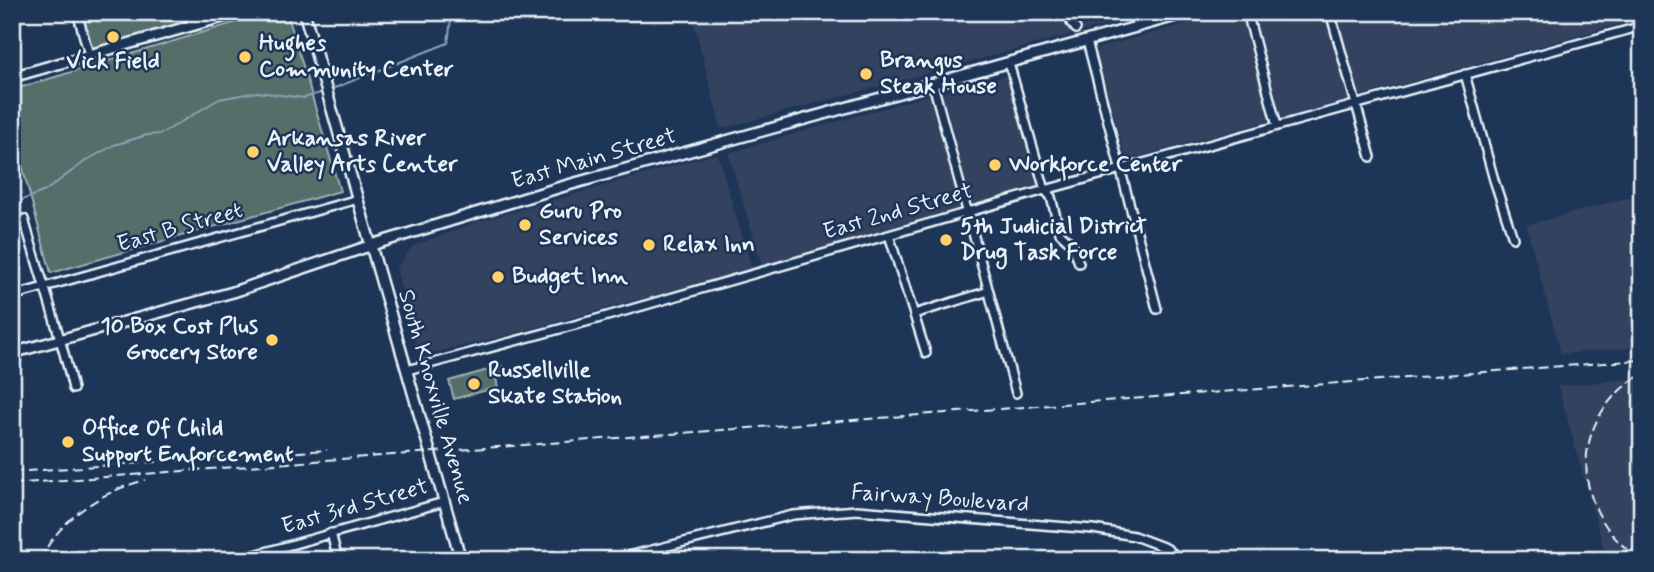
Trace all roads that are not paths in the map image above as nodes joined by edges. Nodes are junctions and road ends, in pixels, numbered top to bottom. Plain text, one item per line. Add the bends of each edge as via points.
1 (77, 12) edge
2 (189, 12) edge
3 (240, 12) edge
4 (304, 12) edge
5 (1068, 12) edge
6 (1133, 12) edge
7 (1191, 12) edge
8 (1247, 12) edge
9 (1330, 12) edge
10 (193, 26) junction
11 (1642, 26) edge
12 (1137, 27) junction
13 (1076, 29) dead end
14 (1087, 41) junction
15 (89, 55) junction
16 (1009, 62) junction
17 (1465, 74) junction
18 (12, 77) edge
19 (933, 84) junction
20 (1356, 104) junction
21 (1277, 125) junction
22 (1371, 157) dead end
23 (1122, 169) junction
24 (1045, 190) junction
25 (358, 199) junction
26 (967, 213) junction
27 (24, 219) dead end
28 (889, 235) junction
29 (1513, 238) dead end
30 (372, 246) junction
31 (1079, 263) dead end
32 (43, 286) junction
33 (989, 290) junction
34 (12, 296) edge
35 (1157, 309) dead end
36 (914, 314) junction
37 (62, 340) junction
38 (12, 353) edge
39 (926, 353) dead end
40 (407, 370) junction
41 (73, 389) dead end
42 (1016, 393) dead end
43 (444, 502) junction
44 (331, 533) junction
45 (236, 560) edge
46 (338, 560) edge
47 (461, 560) edge
48 (612, 560) edge
49 (1181, 560) edge

1 - 15 street
2 - 10 street
3 - 10 main road
4 - 25 main road, South Knoxville Avenue
5 - 13 street
6 - 12 street
7 - 12 main road, East Main Street
8 - 21 street
9 - 20 street
10 - 15 main road
11 - 17 street, East 2nd Street
12 - 14 main road, East Main Street
14 - 16 main road, East Main Street
14 - 23 street
15 - 18 main road
16 - 19 main road, East Main Street
16 - 24 street
17 - 20 street, East 2nd Street
17 - 29 street
19 - 26 street
19 - 30 main road, East Main Street via 561,187
20 - 21 street, East 2nd Street
20 - 22 street
21 - 23 street, East 2nd Street
23 - 24 street, East 2nd Street
23 - 35 street
24 - 26 street, East 2nd Street
24 - 31 street via 1060,233 1072,244
25 - 30 main road, South Knoxville Avenue
25 - 32 street, East B Street
26 - 28 street, East 2nd Street
26 - 33 street
27 - 32 street
28 - 36 street
28 - 40 street, East 2nd Street
30 - 37 main road, East Main Street via 233,292
30 - 40 main road, South Knoxville Avenue
32 - 34 street, East B Street
32 - 37 street
33 - 36 street
33 - 42 street
36 - 39 street
37 - 38 main road, East Main Street
37 - 41 street
40 - 43 main road, South Knoxville Avenue
43 - 44 street, East 3rd Street
43 - 47 main road, South Knoxville Avenue
44 - 45 street, East 3rd Street
44 - 46 street
48 - 49 street, Fairway Boulevard via 793,515 857,510 1134,536 1166,548

